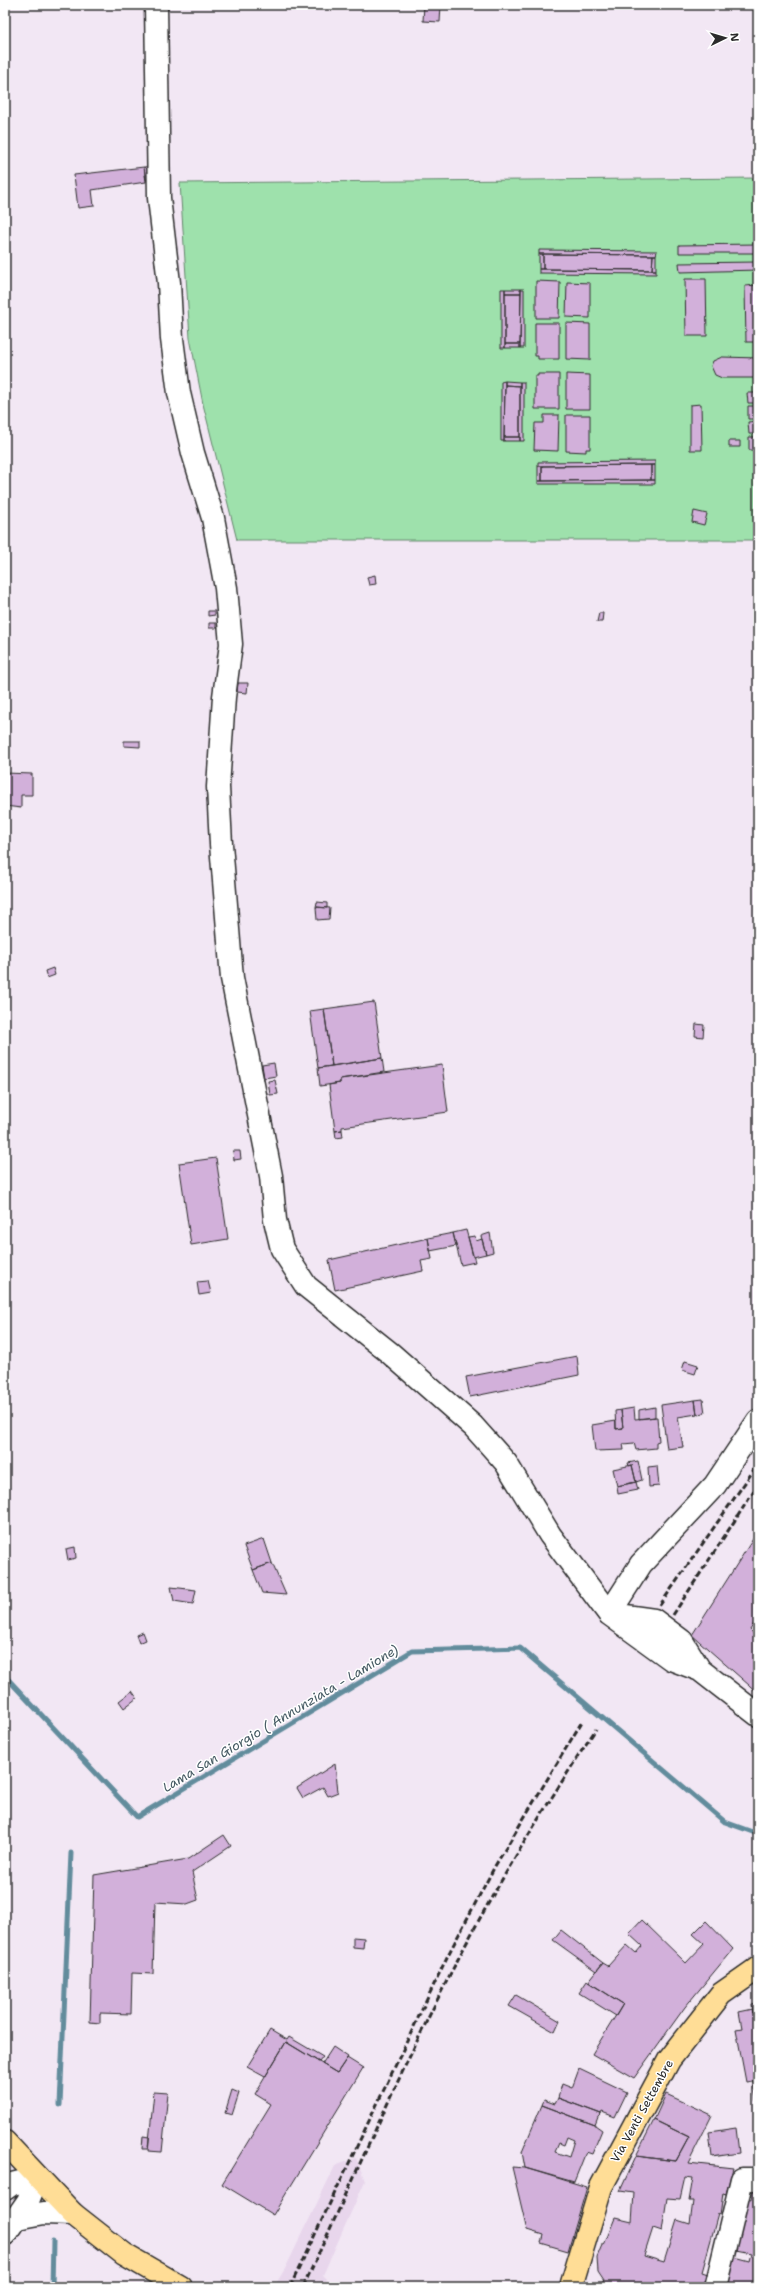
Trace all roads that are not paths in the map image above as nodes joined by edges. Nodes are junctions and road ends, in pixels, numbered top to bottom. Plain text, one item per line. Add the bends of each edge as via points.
1 (156, 5) edge
2 (758, 1421) edge
3 (609, 1614) junction
4 (758, 1715) edge
5 (758, 1968) edge
6 (5, 2142) edge
7 (37, 2178) junction
8 (758, 2179) edge
9 (5, 2189) edge
10 (73, 2214) junction
11 (11, 2226) edge
12 (569, 2286) edge
13 (181, 2287) edge
14 (716, 2287) edge

1 - 3 street via 159,198 169,283 172,339 179,393 193,453 213,518 226,588 231,644 224,697 218,787 220,844 232,978 282,1248 306,1286 390,1353 478,1431 506,1463 550,1535
2 - 3 street via 715,1485 641,1564
3 - 4 street via 671,1659 700,1670
5 - 12 main road, Via Venti Settembre via 721,1994 669,2060 602,2187
6 - 7 main road
7 - 9 street via 12,2184
7 - 10 main road
7 - 11 street via 28,2201
8 - 14 street via 742,2179
10 - 11 street via 44,2213
10 - 13 main road via 124,2254

